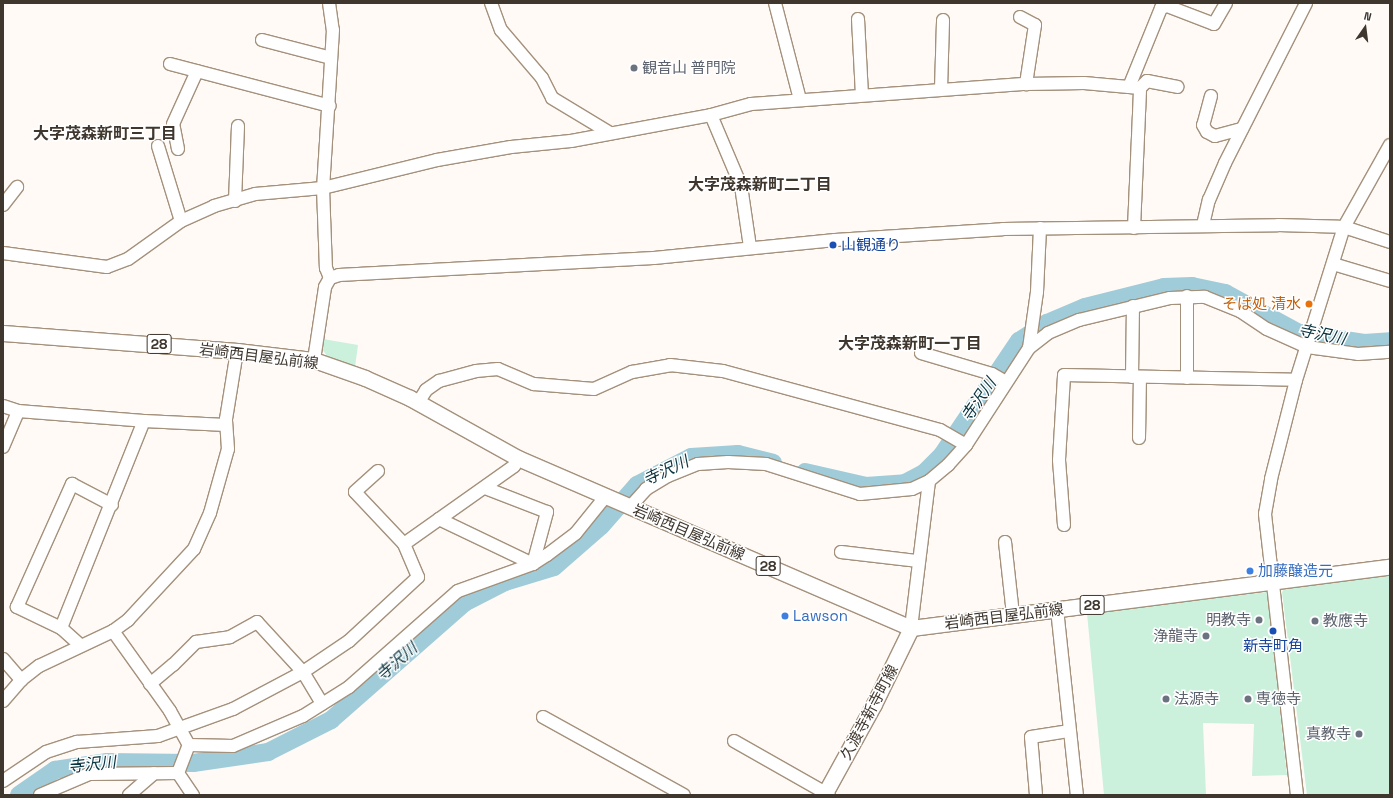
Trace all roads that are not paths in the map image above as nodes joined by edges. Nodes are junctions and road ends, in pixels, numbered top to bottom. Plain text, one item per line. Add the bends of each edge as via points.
1 (328, 3) edge
2 (491, 3) edge
3 (776, 3) edge
4 (1226, 3) edge
5 (1306, 3) edge
6 (1020, 17) dead end
7 (858, 19) dead end
8 (943, 20) dead end
9 (262, 40) dead end
10 (331, 58) junction
11 (170, 64) dead end
12 (197, 71) junction
13 (1026, 84) junction
14 (1135, 87) junction
15 (1177, 87) dead end
16 (941, 89) junction
17 (862, 95) junction
18 (1210, 96) dead end
19 (800, 100) junction
20 (330, 106) junction
21 (711, 114) junction
22 (238, 126) dead end
23 (1242, 128) junction
24 (610, 133) junction
25 (1390, 145) edge
26 (158, 146) dead end
27 (178, 149) dead end
28 (17, 187) dead end
29 (323, 188) junction
30 (235, 201) junction
31 (3, 205) edge
32 (181, 221) junction
33 (1203, 225) junction
34 (1344, 227) junction
35 (1040, 228) junction
36 (1134, 228) junction
37 (1390, 242) edge
38 (750, 247) junction
39 (3, 253) edge
40 (1333, 264) junction
41 (330, 278) junction
42 (1390, 282) edge
43 (1187, 296) junction
44 (1133, 306) junction
45 (3, 333) edge
46 (1308, 344) junction
47 (1029, 348) junction
48 (237, 351) junction
49 (1390, 352) edge
50 (921, 353) dead end
51 (314, 360) junction
52 (1136, 377) junction
53 (1187, 378) junction
54 (1296, 380) junction
55 (1006, 382) junction
56 (418, 403) junction
57 (3, 406) edge
58 (18, 411) junction
59 (144, 422) junction
60 (226, 425) junction
61 (1139, 438) dead end
62 (964, 444) junction
63 (3, 447) edge
64 (518, 458) junction
65 (378, 471) dead end
66 (929, 481) junction
67 (485, 488) junction
68 (607, 498) junction
69 (112, 505) junction
70 (627, 506) junction
71 (439, 519) junction
72 (1064, 525) dead end
73 (1005, 542) dead end
74 (404, 544) junction
75 (841, 552) dead end
76 (918, 561) junction
77 (533, 564) junction
78 (1390, 567) edge
79 (1272, 582) junction
80 (1056, 609) junction
81 (1013, 615) junction
82 (61, 628) junction
83 (911, 628) junction
84 (113, 631) junction
85 (80, 645) junction
86 (3, 659) edge
87 (303, 672) junction
88 (21, 680) junction
89 (150, 684) junction
90 (3, 701) edge
91 (322, 704) junction
92 (543, 717) dead end
93 (181, 727) junction
94 (1070, 731) junction
95 (734, 741) dead end
96 (189, 747) junction
97 (179, 770) junction
98 (154, 773) junction
99 (3, 781) edge
100 (826, 794) edge
101 (40, 795) edge
102 (129, 795) edge
103 (193, 795) edge
104 (684, 795) edge
105 (1036, 795) edge
106 (1077, 795) edge
107 (1297, 795) edge

1 - 10 street via 333,30
2 - 24 street via 501,30 542,78 552,98
3 - 19 street
4 - 14 street via 1214,24 1167,6 1161,8
5 - 23 street
6 - 13 street via 1034,25
7 - 17 street
8 - 16 street
9 - 10 street
10 - 20 street
11 - 12 street
12 - 20 street
12 - 27 street via 173,124
13 - 14 street via 1084,83
13 - 16 street
14 - 15 street via 1147,81
14 - 36 street via 1142,98
16 - 17 street
17 - 19 street
18 - 23 street via 1203,125 1207,132 1215,136
19 - 21 street via 751,104
20 - 29 street via 325,131
21 - 24 street
21 - 38 street via 741,186
22 - 30 street
23 - 33 street via 1209,200
24 - 29 street via 437,160
25 - 34 street
26 - 32 street
28 - 31 street
29 - 30 street via 255,194
29 - 41 street via 326,268
30 - 32 street via 214,206
32 - 39 street via 128,258 107,267
33 - 34 street
33 - 36 street
34 - 37 street
34 - 40 street
35 - 36 street
35 - 38 street
35 - 47 street
38 - 41 street via 654,258 405,270 339,275
40 - 42 street
40 - 46 street
41 - 51 street via 325,287
43 - 44 street
43 - 46 street via 1205,297 1240,311 1267,329
43 - 53 street
44 - 47 street via 1079,320 1048,333
44 - 52 street
45 - 48 main road, 岩崎西目屋弘前線 / 28
46 - 49 street via 1358,354
46 - 54 street
47 - 55 street
48 - 51 main road, 岩崎西目屋弘前線 / 28
48 - 60 street
50 - 55 street via 992,374
51 - 56 main road, 岩崎西目屋弘前線 / 28 via 365,378
52 - 53 street
52 - 61 street
52 - 72 street via 1064,375 1059,460
53 - 54 street
54 - 79 street via 1264,514
55 - 62 street
56 - 62 street via 426,390 439,381 476,371 498,369 534,384 594,389 632,372 670,365 723,371 940,430
56 - 64 main road, 岩崎西目屋弘前線 / 28
57 - 58 street
58 - 59 street
58 - 63 street
59 - 60 street
59 - 69 street
60 - 84 street via 228,449 210,513 194,549 128,620
62 - 66 street via 948,465
64 - 67 street via 514,466
64 - 68 main road, 岩崎西目屋弘前線 / 28
65 - 74 street via 355,492
66 - 70 street via 912,489 860,494 766,464 698,464 668,476 646,489
66 - 76 street
67 - 71 street
67 - 77 street via 547,512
68 - 70 main road, 岩崎西目屋弘前線 / 28
68 - 77 street via 576,533
69 - 82 street
69 - 82 street via 72,484 17,607
70 - 83 main road, 岩崎西目屋弘前線 / 28
71 - 74 street
71 - 77 street
73 - 81 street
74 - 87 street via 418,577 349,641
75 - 76 street
76 - 83 street
77 - 91 street via 458,591 349,687
78 - 79 main road, 岩崎西目屋弘前線 / 28
79 - 80 main road, 岩崎西目屋弘前線 / 28
79 - 107 street
80 - 81 main road, 岩崎西目屋弘前線 / 28
80 - 94 street
81 - 83 main road, 岩崎西目屋弘前線 / 28
82 - 85 street
83 - 100 main road, 久渡寺新寺町線
84 - 85 street
84 - 89 street
85 - 88 street via 39,666
86 - 88 street
87 - 89 street via 257,622 230,637 196,642
87 - 91 street
87 - 93 street via 233,709
88 - 90 street
89 - 93 street
91 - 96 street via 303,716 234,746
92 - 104 street
93 - 96 street
93 - 99 street via 158,736 77,742 46,752
94 - 105 street via 1030,737
94 - 106 street
95 - 100 street
96 - 97 street
97 - 98 street
97 - 103 street
98 - 101 street via 89,774
98 - 102 street

